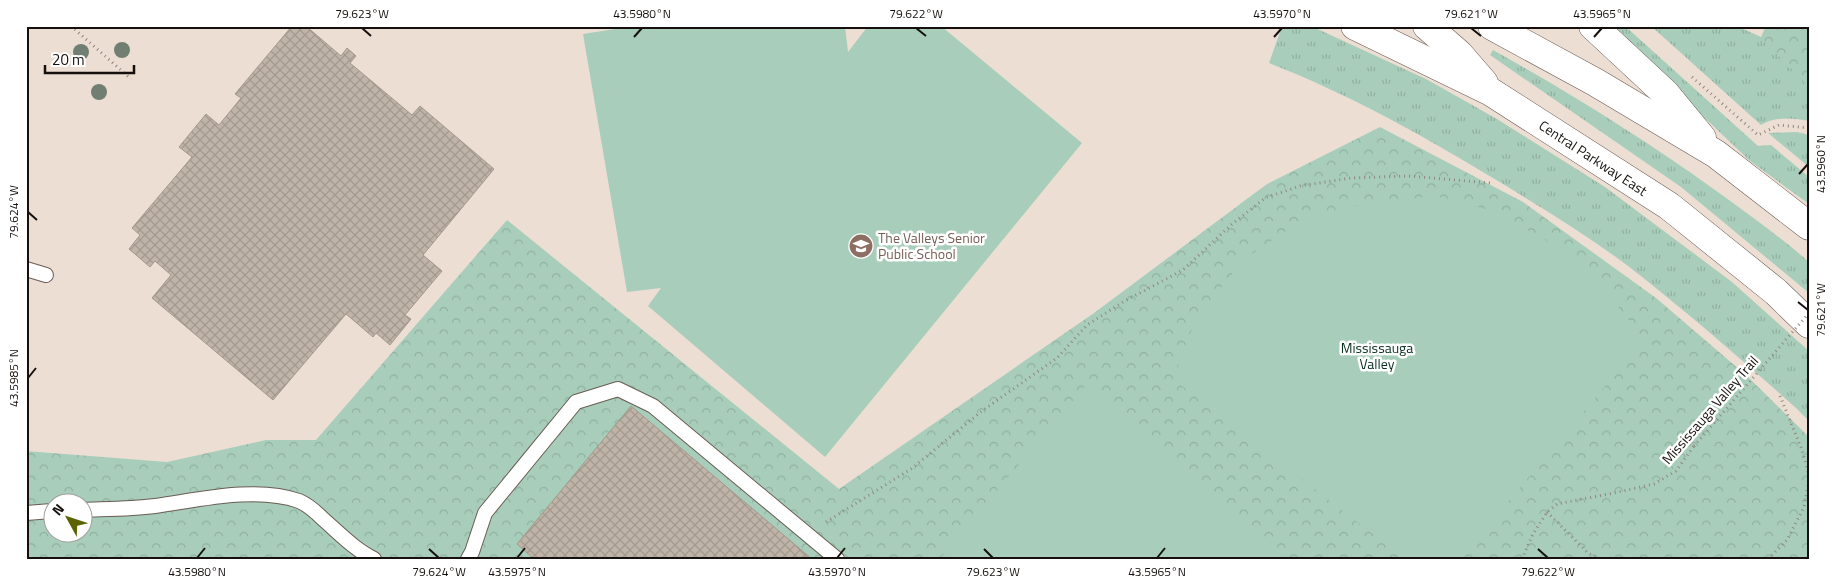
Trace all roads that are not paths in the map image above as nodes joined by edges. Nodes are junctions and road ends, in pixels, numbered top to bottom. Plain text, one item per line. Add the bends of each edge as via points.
1 (1355, 26) edge
2 (1427, 26) edge
3 (1492, 26) edge
4 (1593, 26) edge
5 (1491, 92) junction
6 (1716, 154) junction
7 (1809, 226) edge
8 (26, 269) edge
9 (46, 275) dead end
10 (1809, 324) edge
11 (92, 509) edge
12 (42, 511) edge
13 (26, 512) edge
14 (374, 559) edge
15 (468, 559) edge
16 (837, 559) edge

1 - 5 street, Central Parkway East
2 - 5 street via 1459,54
3 - 6 street
4 - 6 street via 1665,93
5 - 10 street, Central Parkway East via 1669,206 1776,292
6 - 7 street
8 - 9 lane
11 - 14 lane via 254,494 276,496 310,507 361,552
12 - 13 lane
15 - 16 lane via 485,513 576,402 618,389 653,406

